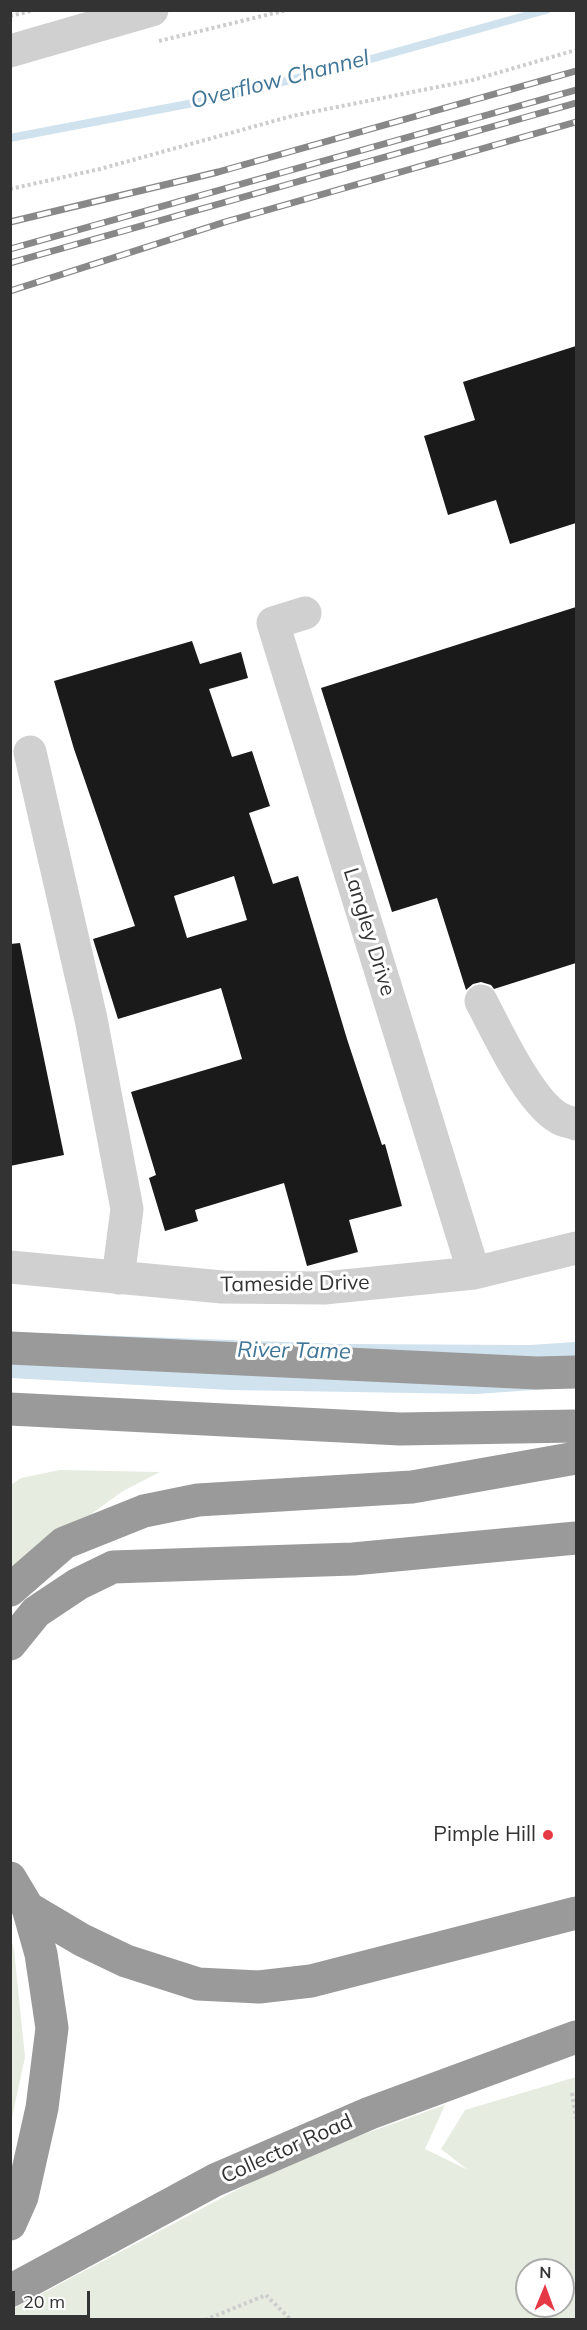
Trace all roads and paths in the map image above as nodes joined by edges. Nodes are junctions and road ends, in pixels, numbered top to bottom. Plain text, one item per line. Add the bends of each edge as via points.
1 (35, 10) edge
2 (152, 10) edge
3 (253, 10) edge
4 (10, 16) edge
5 (255, 18) dead end
6 (576, 50) edge
7 (10, 51) edge
8 (10, 189) edge
9 (305, 613) dead end
10 (30, 752) dead end
11 (481, 1001) dead end
12 (571, 1115) edge
13 (576, 1248) edge
14 (10, 1268) edge
15 (474, 1273) junction
16 (118, 1278) junction
17 (10, 1347) edge
18 (576, 1372) edge
19 (10, 1409) edge
20 (576, 1426) edge
21 (576, 1458) edge
22 (576, 1538) edge
23 (10, 1590) edge
24 (10, 1644) edge
25 (15, 1885) edge
26 (576, 1913) edge
27 (576, 2037) edge
28 (572, 2093) dead end
29 (576, 2118) edge
30 (10, 2224) edge
31 (10, 2291) edge
32 (205, 2319) edge
33 (291, 2319) edge

1 - 4 path
2 - 7 street
3 - 5 path
6 - 8 path via 473,80 292,116 100,169
9 - 15 street, Langley Drive via 273,623
10 - 16 street via 89,1008 127,1209
11 - 12 street via 521,1076 538,1099
13 - 15 street, Tameside Drive
14 - 16 street, Tameside Drive
15 - 16 street, Tameside Drive via 324,1288 222,1287
17 - 18 highway
19 - 20 highway via 400,1429
21 - 23 highway via 412,1487 198,1500 144,1511 64,1543
22 - 24 highway via 353,1559 113,1567 36,1612
25 - 26 highway via 82,1940 126,1962 198,1984 259,1987 310,1981
25 - 30 highway via 40,1953 52,2028 42,2108 22,2197
27 - 31 highway, Collector Road via 370,2113 215,2180
28 - 29 path
32 - 33 path via 266,2295

